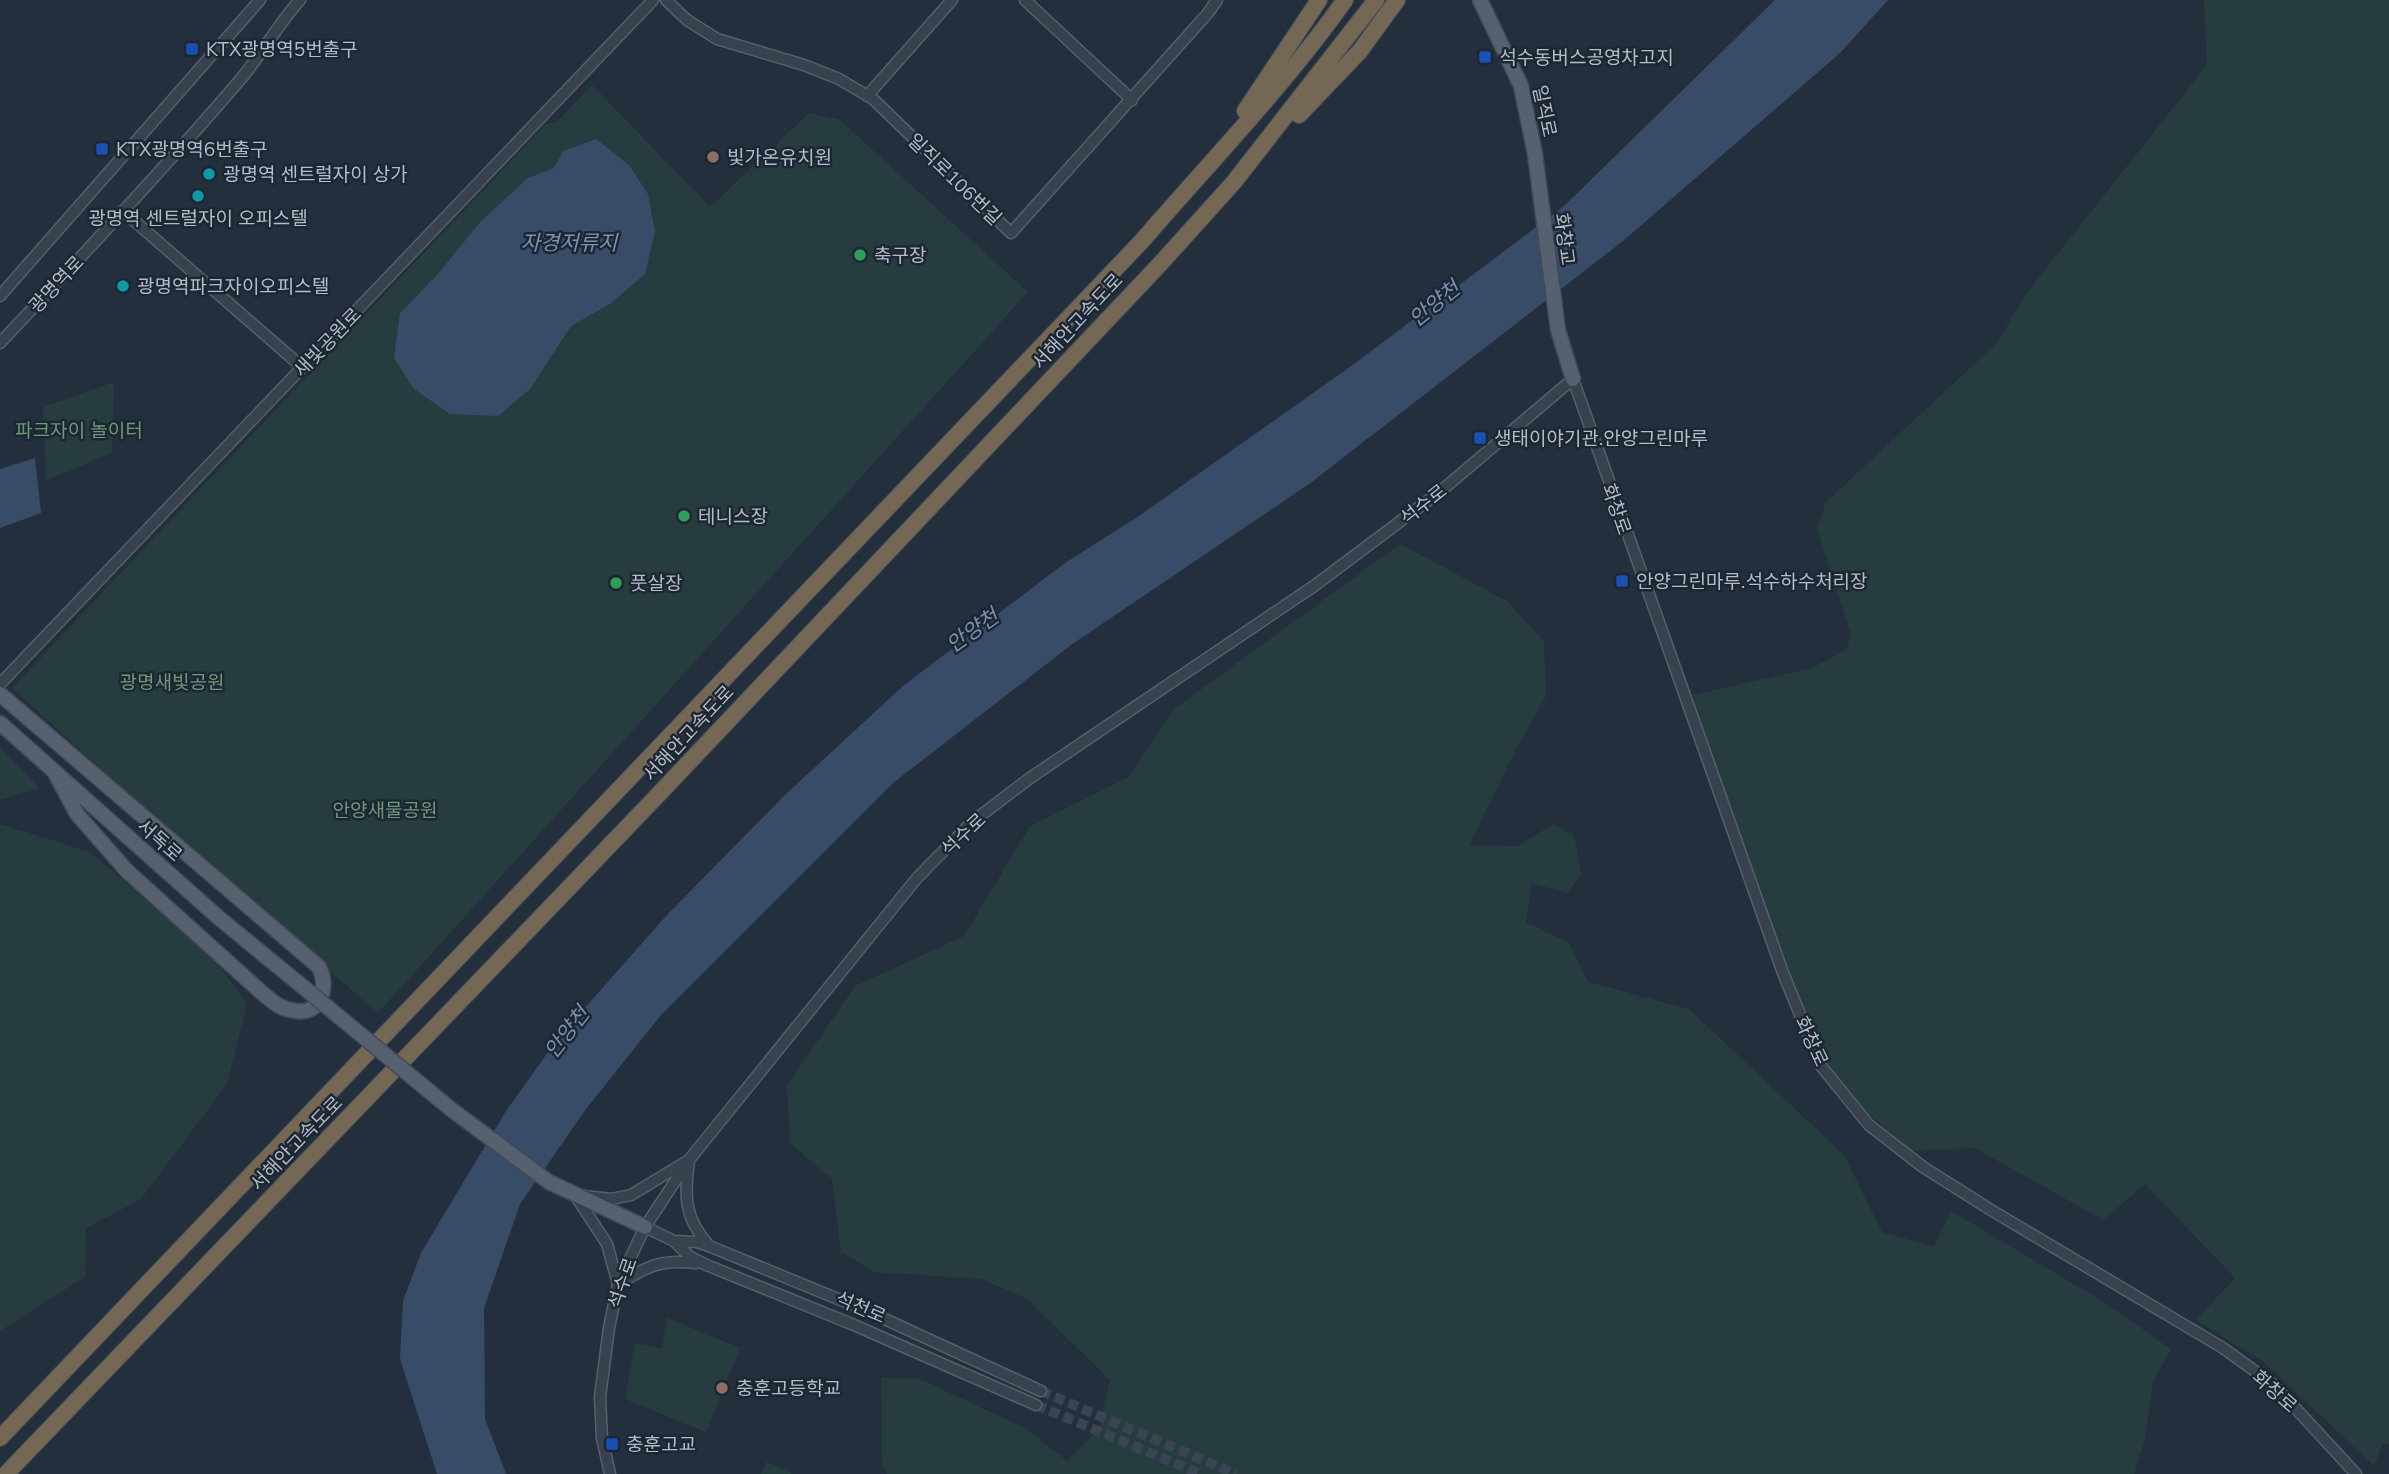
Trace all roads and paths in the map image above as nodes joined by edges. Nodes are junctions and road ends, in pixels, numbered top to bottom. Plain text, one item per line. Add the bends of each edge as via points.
1 (260, 0) edge
2 (300, 0) edge
3 (653, 0) edge
4 (666, 0) edge
5 (952, 0) edge
6 (1025, 0) edge
7 (1217, 0) edge
8 (1319, 0) edge
9 (1345, 0) edge
10 (1377, 0) edge
11 (1398, 0) edge
12 (1480, 0) edge
13 (867, 96) junction
14 (1132, 100) junction
15 (1535, 154) joint
16 (1208, 164) junction
17 (1234, 183) junction
18 (124, 212) junction
19 (0, 296) edge
20 (0, 343) edge
21 (302, 367) junction
22 (1573, 379) junction
23 (0, 684) edge
24 (0, 694) edge
25 (0, 723) edge
26 (54, 771) junction
27 (689, 1160) junction
28 (550, 1182) joint
29 (575, 1195) junction
30 (645, 1227) junction
31 (674, 1241) junction
32 (709, 1246) junction
33 (704, 1264) junction
34 (618, 1284) junction
35 (1041, 1391) tunnel mouth
36 (1036, 1405) tunnel mouth
37 (0, 1438) edge
38 (11, 1470) edge
39 (610, 1474) edge
40 (2356, 1474) edge

1 - 19 street, 광명역로
2 - 18 street, 광명역로 via 242,78
3 - 21 street, 새빛공원로
4 - 13 street, 일직로106번길 via 717,39 804,65
5 - 13 street
6 - 14 street
7 - 14 street, 일직로106번길
8 - 16 highway
9 - 16 highway, 서해안고속도로 via 1257,111
10 - 17 highway, 서해안고속도로
11 - 17 highway via 1360,51
12 - 15 main road, 일직로 via 1521,86
13 - 14 street, 일직로106번길 via 1011,233
15 - 22 main road, 화창교 via 1558,330
16 - 37 highway, 서해안고속도로 via 1141,242
17 - 38 highway, 서해안고속도로 via 607,849
18 - 20 street, 광명역로
18 - 21 street
21 - 23 street, 새빛공원로
22 - 27 street, 석수로 via 1442,490 1314,586 972,822 917,878
22 - 40 street, 화창로 via 1783,973 1821,1066 1869,1125 1923,1167 2223,1348 2274,1385
24 - 26 main road via 319,967 324,989 318,1003 304,1012 293,1011 279,1007 261,992 127,871 77,814
25 - 26 main road, 서독로
26 - 28 main road, 서독로, bridge via 219,918 443,1103
27 - 29 street via 631,1195 611,1199
27 - 30 street, 석수로
27 - 32 street via 687,1210
28 - 29 main road, 석천로
29 - 30 main road, 석천로
29 - 34 street via 607,1244
30 - 31 street, 석천로
30 - 34 street, 석수로
31 - 32 street, 석천로
31 - 33 street, 석천로
32 - 35 street, 석천로 via 865,1310
33 - 34 street via 667,1261
33 - 36 street, 석천로
34 - 39 street, 석수로 via 600,1397

